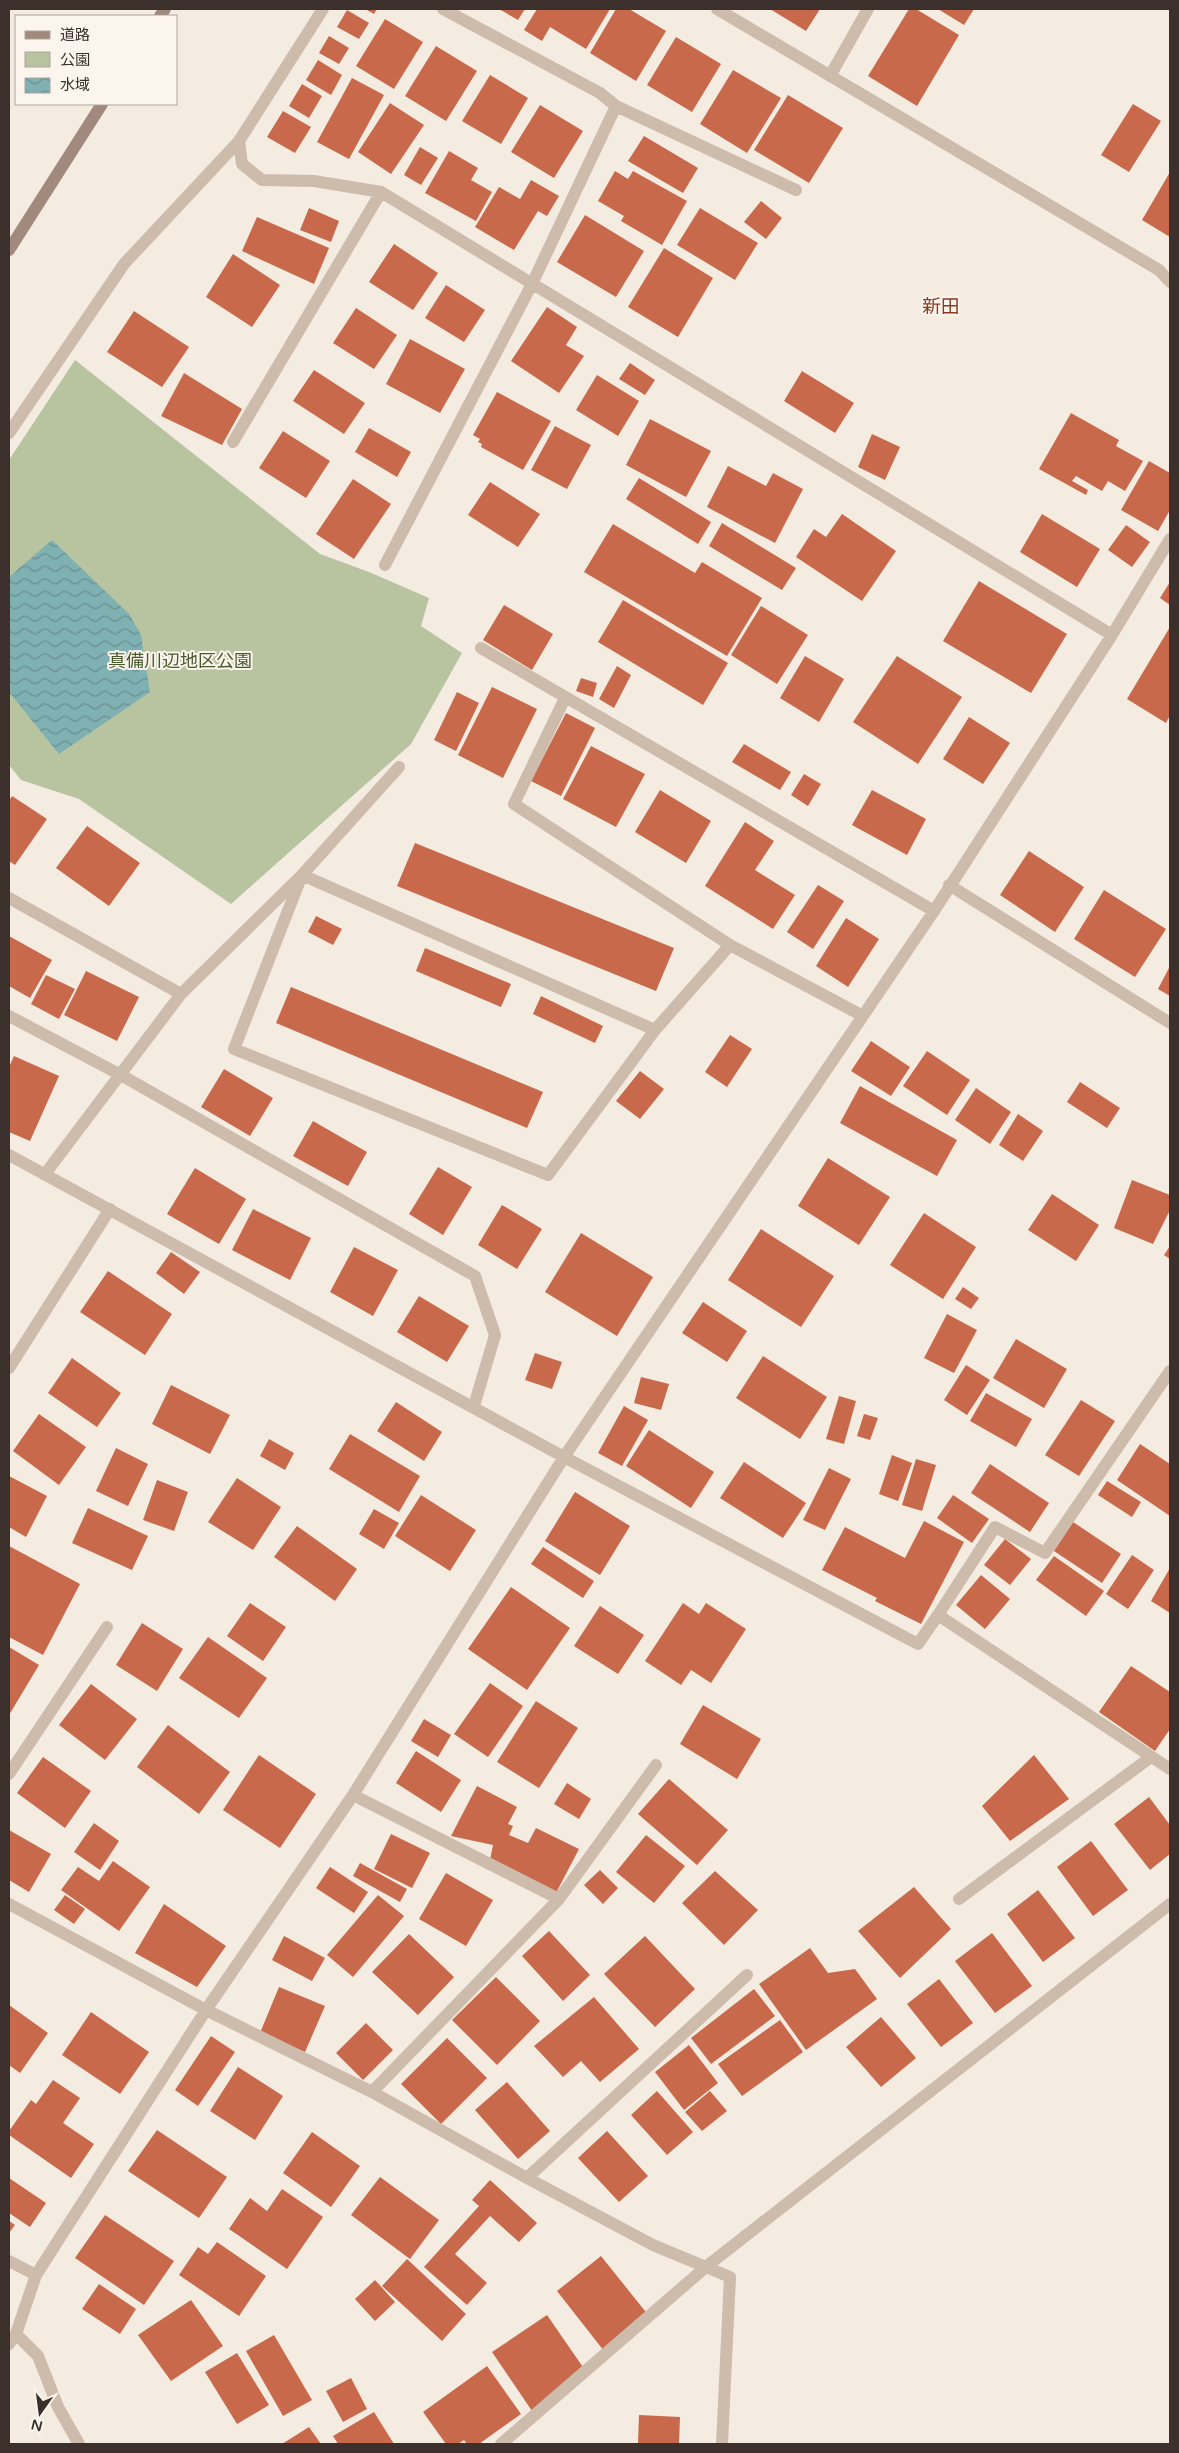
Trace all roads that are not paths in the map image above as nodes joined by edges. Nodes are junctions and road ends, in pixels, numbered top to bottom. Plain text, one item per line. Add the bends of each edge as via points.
1 (323, 9) edge
2 (444, 9) edge
3 (717, 9) edge
4 (868, 9) edge
5 (830, 76) junction
6 (101, 105) edge
7 (616, 106) junction
8 (239, 141) junction
9 (796, 190) dead end
10 (381, 192) junction
11 (9, 250) edge
12 (1170, 282) edge
13 (532, 284) junction
14 (9, 433) edge
15 (233, 442) dead end
16 (1170, 539) edge
17 (1166, 555) edge
18 (385, 565) dead end
19 (1112, 635) junction
20 (481, 648) dead end
21 (565, 698) junction
22 (399, 767) dead end
23 (302, 875) junction
24 (949, 885) junction
25 (9, 898) edge
26 (934, 911) junction
27 (730, 946) junction
28 (181, 994) junction
29 (9, 1016) edge
30 (863, 1016) junction
31 (1170, 1023) edge
32 (656, 1030) junction
33 (119, 1074) junction
34 (9, 1155) edge
35 (45, 1174) junction
36 (110, 1209) junction
37 (9, 1368) edge
38 (1170, 1370) edge
39 (474, 1406) junction
40 (564, 1456) junction
41 (938, 1615) junction
42 (107, 1626) dead end
43 (1151, 1757) junction
44 (656, 1766) dead end
45 (1170, 1770) edge
46 (9, 1774) edge
47 (353, 1795) junction
48 (559, 1899) junction
49 (959, 1899) dead end
50 (9, 1904) edge
51 (1170, 1904) edge
52 (748, 1975) dead end
53 (206, 2010) junction
54 (372, 2092) junction
55 (527, 2178) junction
56 (9, 2261) edge
57 (706, 2266) junction
58 (36, 2275) junction
59 (12, 2339) edge
60 (79, 2444) edge
61 (501, 2444) edge
62 (722, 2444) edge

1 - 8 street
2 - 7 street via 600,93
3 - 5 street
4 - 5 street
5 - 12 street via 1159,270
6 - 11 main road
7 - 9 street
7 - 13 street
8 - 10 street via 242,164 262,180 314,181
8 - 14 street via 124,264
10 - 13 street
10 - 15 street
13 - 18 street
13 - 19 street
16 - 17 street
17 - 19 street
19 - 24 street
20 - 21 street
21 - 26 street
21 - 27 street via 514,804
22 - 23 street
23 - 28 street
23 - 32 street
23 - 32 street via 234,1049 548,1175
24 - 26 street
24 - 31 street
25 - 28 street
26 - 30 street
27 - 30 street
27 - 32 street
28 - 33 street
29 - 33 street
30 - 40 street
33 - 35 street
33 - 39 street via 475,1276 495,1335
34 - 35 street
35 - 36 street
36 - 37 street
36 - 39 street
38 - 41 street via 1044,1553 995,1527
39 - 40 street
40 - 41 street via 918,1644
40 - 47 street
41 - 43 street
42 - 46 street
43 - 45 street
43 - 49 street
44 - 48 street
47 - 48 street
47 - 53 street
48 - 54 street
50 - 53 street
51 - 57 street
52 - 55 street
53 - 54 street
53 - 58 street
54 - 55 street
55 - 57 street via 653,2245
56 - 58 street
57 - 61 street
57 - 62 street via 730,2277
58 - 59 street
59 - 60 street via 38,2356 58,2407

